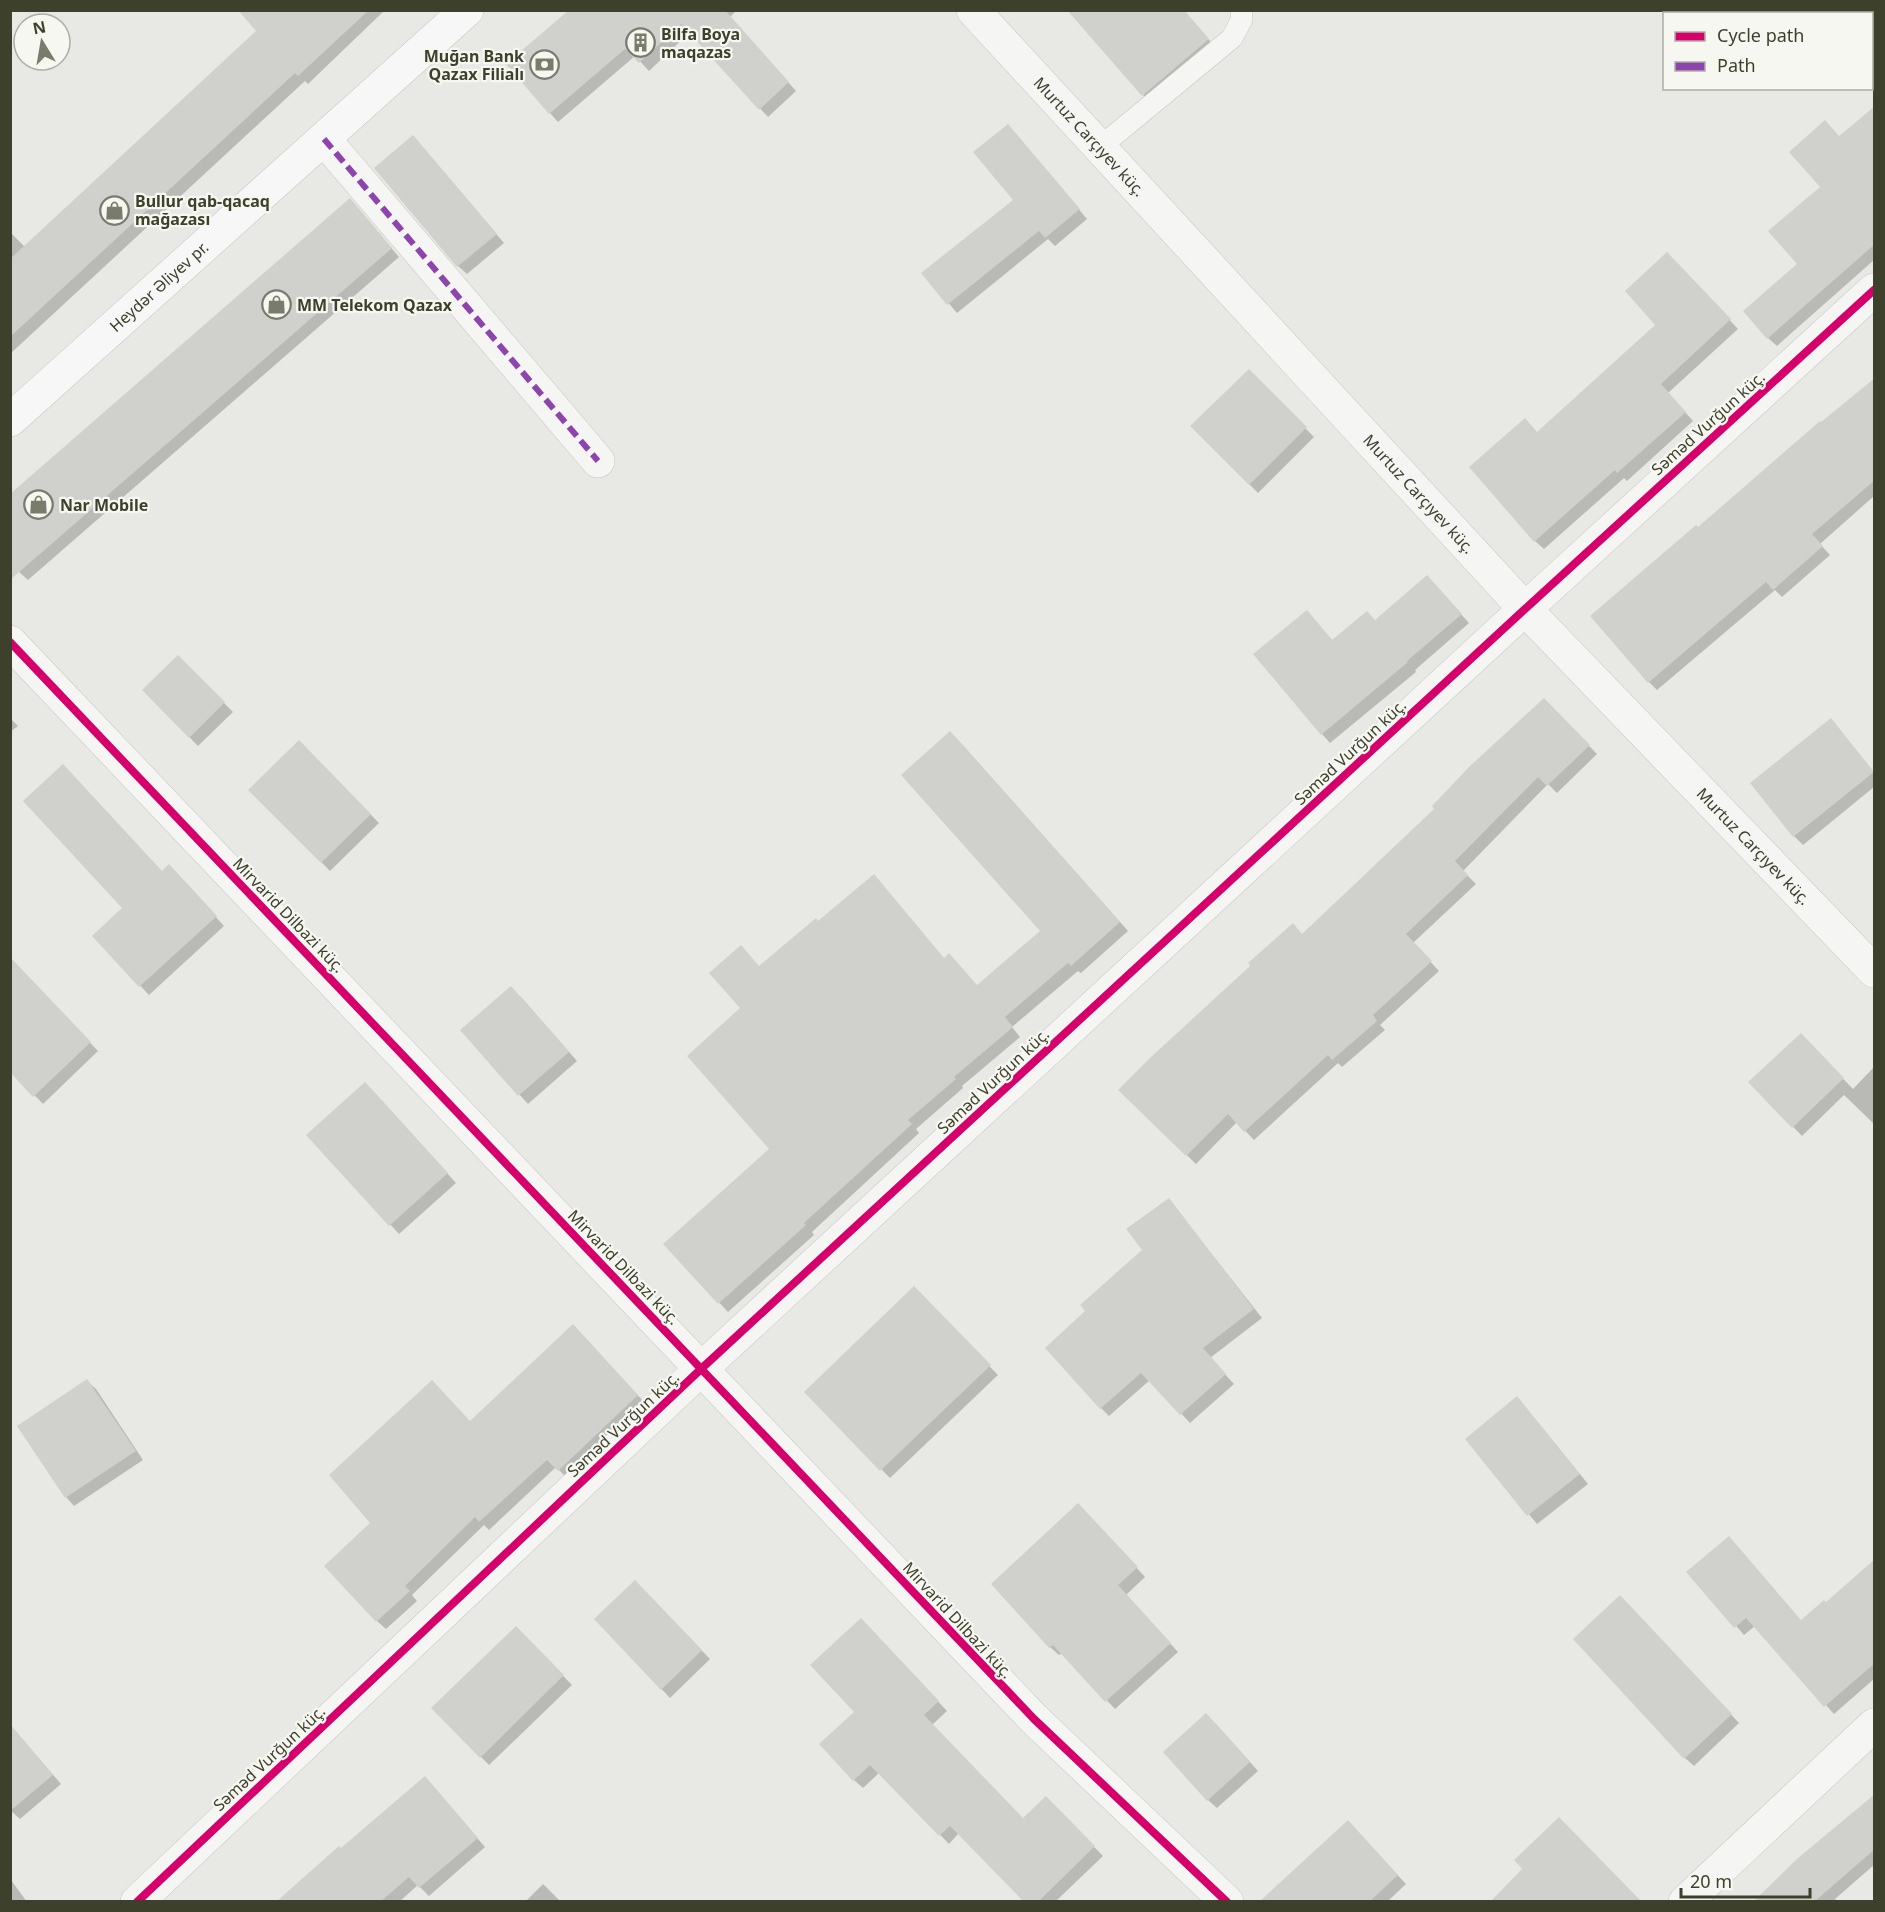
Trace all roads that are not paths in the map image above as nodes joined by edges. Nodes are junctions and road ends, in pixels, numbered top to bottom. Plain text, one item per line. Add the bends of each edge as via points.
1 (467, 10) edge
2 (974, 10) edge
3 (1240, 10) edge
4 (324, 139) junction
5 (1100, 147) junction
6 (1875, 290) edge
7 (10, 420) edge
8 (598, 461) dead end
9 (1525, 609) junction
10 (10, 642) edge
11 (1875, 971) edge
12 (701, 1369) junction
13 (1875, 1725) edge
14 (137, 1902) edge
15 (1227, 1902) edge
16 (1685, 1902) edge

1 - 4 main road, Heydər Əliyev pr.
2 - 5 street, Murtuz Carçıyev küç.
3 - 5 lane via 1242,19 1232,38
4 - 7 main road, Heydər Əliyev pr.
4 - 8 street
5 - 9 street, Murtuz Carçıyev küç.
6 - 9 street, Səməd Vurğun küç.
9 - 11 street, Murtuz Carçıyev küç.
9 - 12 street, Səməd Vurğun küç.
10 - 12 street, Mirvarid Dilbazi küç.
12 - 14 street, Səməd Vurğun küç.
12 - 15 street, Mirvarid Dilbazi küç. via 1034,1719
13 - 16 street

